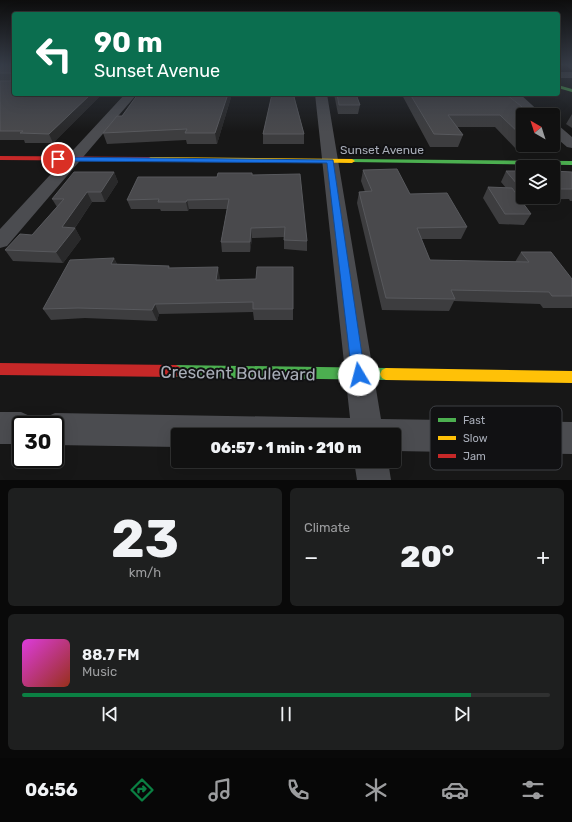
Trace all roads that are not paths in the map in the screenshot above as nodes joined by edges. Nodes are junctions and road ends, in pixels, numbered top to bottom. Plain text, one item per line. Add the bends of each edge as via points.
1 (563, 87) edge
2 (572, 91) edge
3 (129, 96) edge
4 (321, 96) edge
5 (515, 96) edge
6 (529, 108) edge
7 (560, 134) edge
8 (572, 144) edge
9 (0, 158) edge
10 (73, 159) junction
11 (330, 161) junction
12 (572, 163) edge
13 (0, 241) edge
14 (0, 369) edge
15 (359, 375) junction
16 (572, 377) edge
17 (0, 428) edge
18 (12, 428) edge
19 (367, 428) edge
20 (64, 429) edge
21 (171, 434) edge
22 (562, 438) edge
23 (572, 438) edge
24 (430, 441) edge
25 (401, 442) edge
26 (372, 468) edge
27 (374, 480) edge

1 - 2 street
3 - 10 street
4 - 11 street
5 - 6 street
7 - 8 street
9 - 10 street, Sunset Avenue
10 - 11 street, Sunset Avenue
10 - 13 street
11 - 12 street, Sunset Avenue
11 - 15 street
14 - 15 street, Crescent Boulevard
15 - 16 street, Crescent Boulevard
15 - 19 street
17 - 18 street
20 - 21 street
22 - 23 street
24 - 25 street
26 - 27 street

